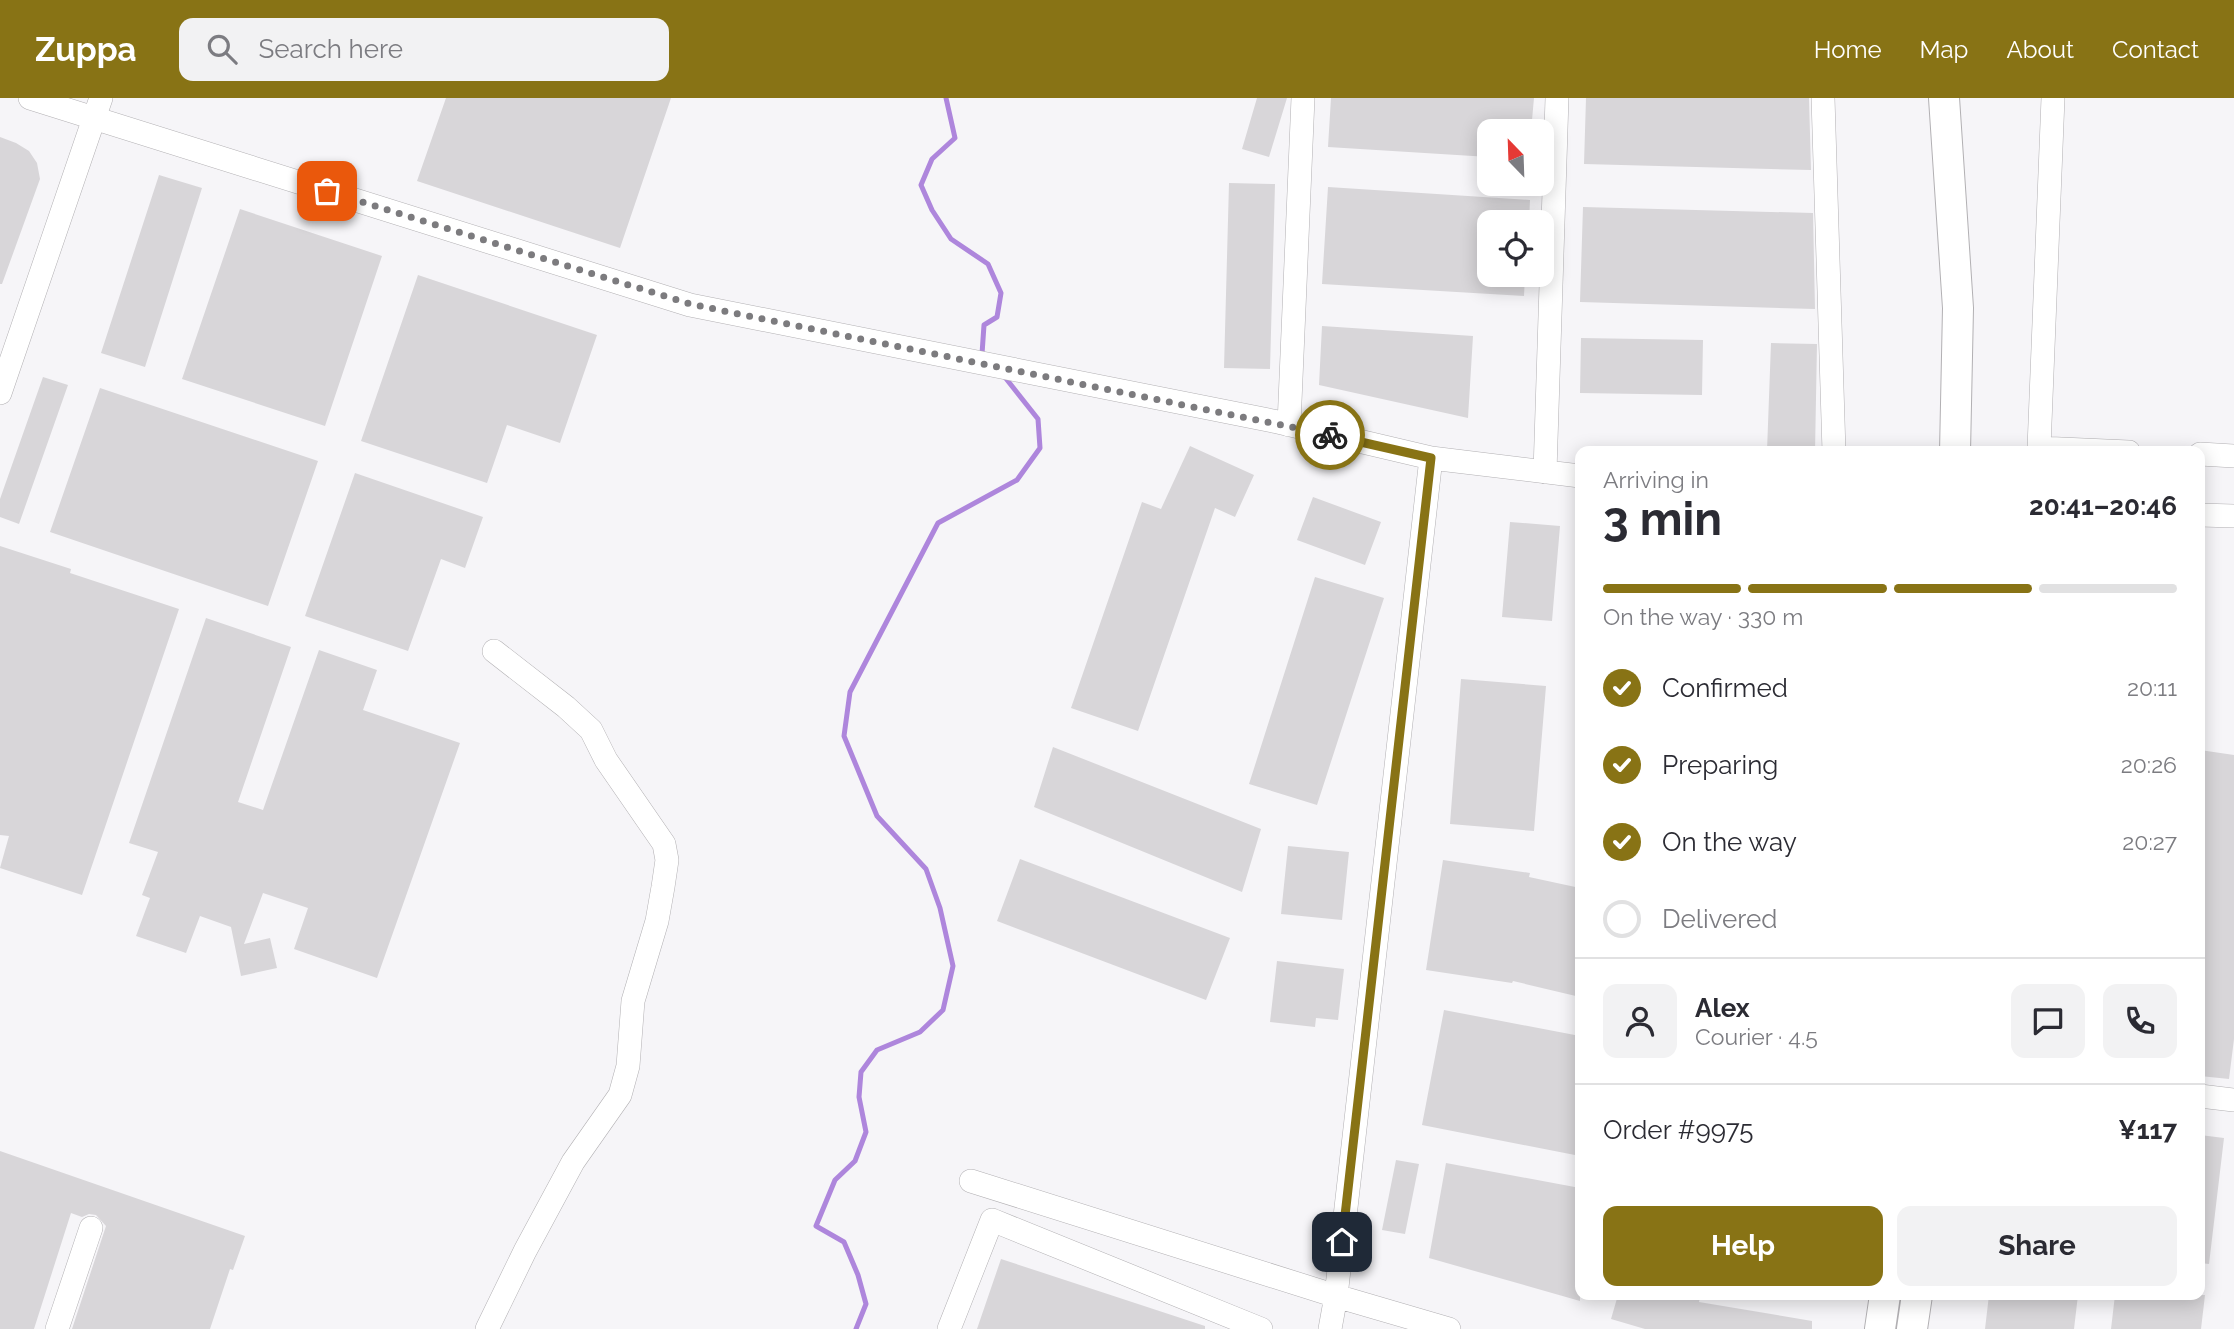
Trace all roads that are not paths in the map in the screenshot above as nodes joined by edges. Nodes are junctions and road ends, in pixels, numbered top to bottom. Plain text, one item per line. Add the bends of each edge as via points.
1 (30, 98) edge
2 (1303, 98) edge
3 (1557, 98) edge
4 (1824, 98) edge
5 (1944, 98) edge
6 (1957, 98) edge
7 (2053, 98) edge
8 (97, 108) edge
9 (0, 393) edge
10 (1289, 425) junction
11 (1834, 446) edge
12 (1955, 446) edge
13 (1970, 446) edge
14 (2039, 446) edge
15 (2205, 454) edge
16 (2234, 456) edge
17 (1431, 458) junction
18 (1545, 472) junction
19 (1575, 475) edge
20 (2205, 515) edge
21 (2234, 516) edge
22 (494, 651) dead end
23 (2205, 1097) edge
24 (2234, 1100) edge
25 (971, 1181) dead end
26 (91, 1228) dead end
27 (1336, 1296) junction
28 (1884, 1300) edge
29 (1916, 1300) edge
30 (57, 1329) edge
31 (487, 1329) edge
32 (948, 1329) edge
33 (1261, 1329) edge
34 (1330, 1329) edge
35 (1449, 1329) edge
36 (1880, 1329) edge
37 (1912, 1329) edge

1 - 8 street
2 - 10 street
3 - 18 street
4 - 11 street
5 - 12 main road via 1958,308
6 - 13 main road via 1971,307
7 - 14 street
8 - 9 street
8 - 10 street via 690,304
10 - 17 street
15 - 16 street
17 - 18 street
17 - 27 street
18 - 19 street
20 - 21 street
22 - 31 street via 591,730 606,760 664,844 667,860 657,921 633,1001 628,1066 620,1095 573,1163
23 - 24 street
25 - 27 street
26 - 30 street
27 - 34 street
27 - 35 street
28 - 36 main road
29 - 37 main road
32 - 33 street via 992,1220

